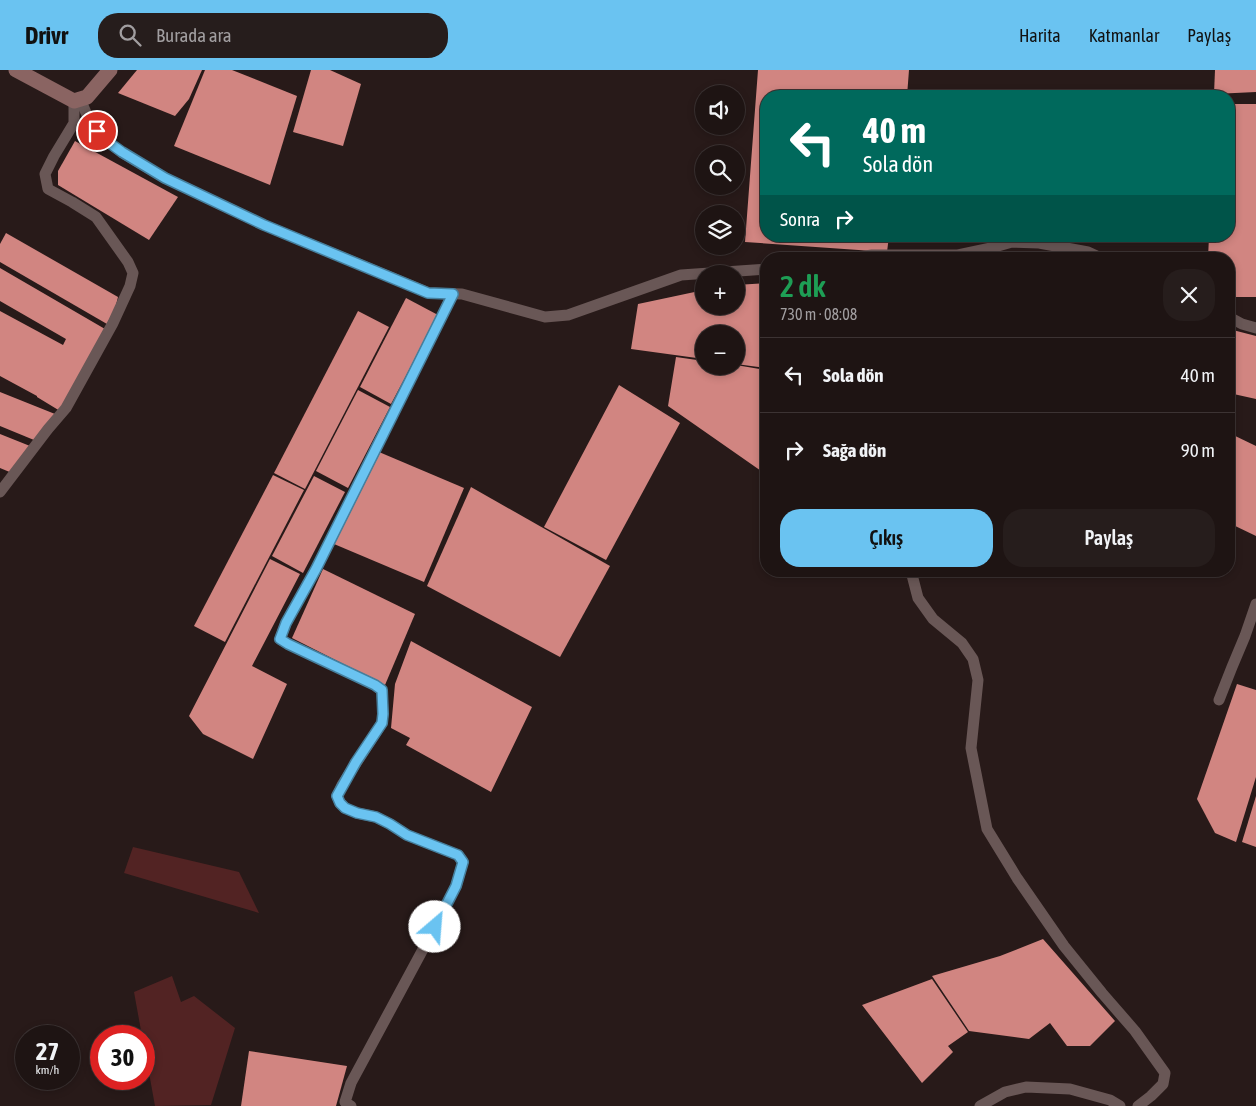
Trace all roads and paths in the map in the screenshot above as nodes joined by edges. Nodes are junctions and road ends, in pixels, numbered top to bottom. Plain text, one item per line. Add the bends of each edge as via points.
1 (16, 70) edge
2 (110, 70) edge
3 (77, 100) junction
4 (1012, 242) edge
5 (1012, 242) edge
6 (972, 252) edge
7 (1088, 252) edge
8 (760, 269) edge
9 (453, 294) junction
10 (1235, 320) edge
11 (1256, 328) edge
12 (0, 492) edge
13 (913, 577) edge
14 (1256, 604) edge
15 (1219, 700) dead end
16 (351, 1106) edge
17 (980, 1106) edge
18 (1120, 1106) edge
19 (1138, 1106) edge

1 - 3 street
2 - 3 street via 87,97
3 - 9 street via 104,139 165,178 375,272 428,293
3 - 12 street via 74,123 45,174 48,189 96,217 133,272 113,323 66,408
4 - 7 street via 1039,243
5 - 6 street
8 - 9 street via 681,275 568,315 545,317
9 - 16 street via 280,639 382,690 382,723 342,785 337,796 340,803 345,808 376,817 407,835 458,855 463,862 456,886 351,1083 345,1102
10 - 11 street
13 - 19 street via 918,598 933,619 962,643 973,659 978,680 971,748 987,830 1064,946 1165,1072 1163,1084
14 - 15 street
17 - 18 street via 1005,1092 1026,1087 1070,1089

